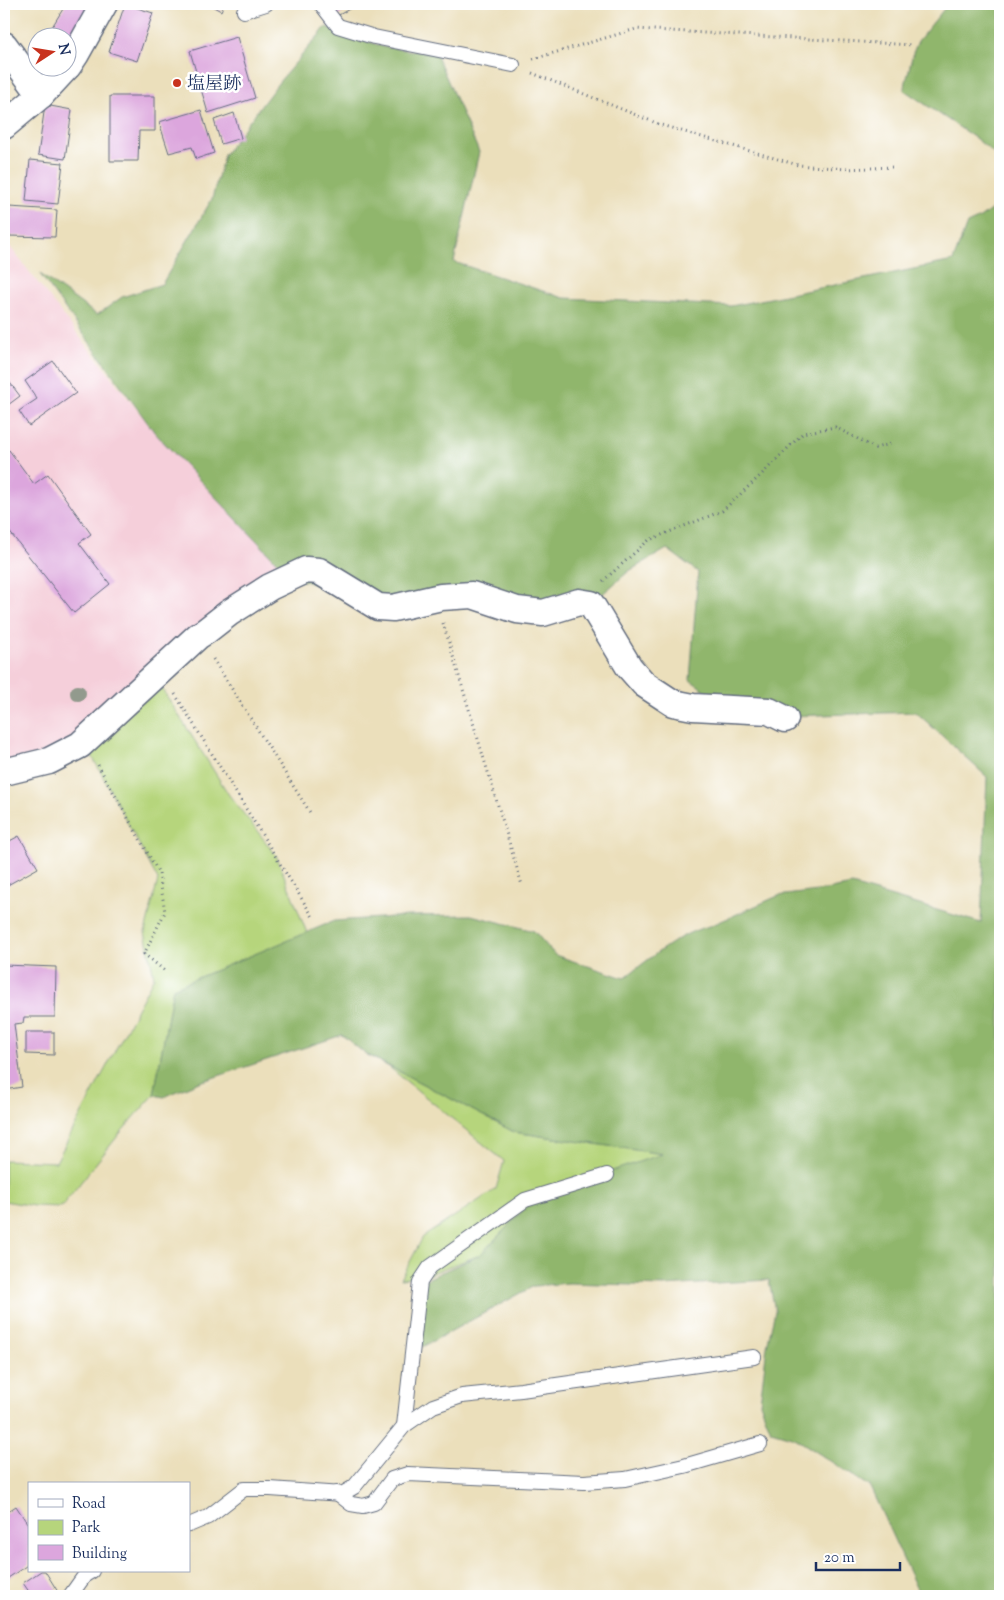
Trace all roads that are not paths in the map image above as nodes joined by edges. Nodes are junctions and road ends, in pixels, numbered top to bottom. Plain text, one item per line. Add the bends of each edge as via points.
1 (104, 4) edge
2 (266, 4) edge
3 (321, 4) edge
4 (244, 12) dead end
5 (4, 44) edge
6 (78, 50) edge
7 (513, 65) road end
8 (56, 78) edge
9 (40, 95) junction
10 (4, 126) edge
11 (784, 719) dead end
12 (4, 772) edge
13 (607, 1176) dead end
14 (754, 1357) dead end
15 (404, 1426) junction
16 (760, 1444) dead end
17 (337, 1493) junction
18 (190, 1525) edge
19 (91, 1572) edge
20 (70, 1596) edge

1 - 6 street
2 - 4 lane
3 - 7 lane via 338,26 374,37
5 - 9 street
8 - 9 street
9 - 10 street
11 - 12 street via 769,711 673,703 644,684 629,667 591,604 579,602 543,613 517,610 472,595 436,598 393,608 378,607 320,571 306,570 270,586 198,636 84,741 49,761
13 - 15 lane via 525,1200 430,1267 420,1282
14 - 15 lane via 462,1396 433,1406
15 - 17 lane via 354,1487 342,1494
16 - 17 lane via 625,1479 584,1482 408,1474 392,1479 374,1503 363,1506 351,1504
17 - 18 lane via 244,1489 208,1517
19 - 20 lane

